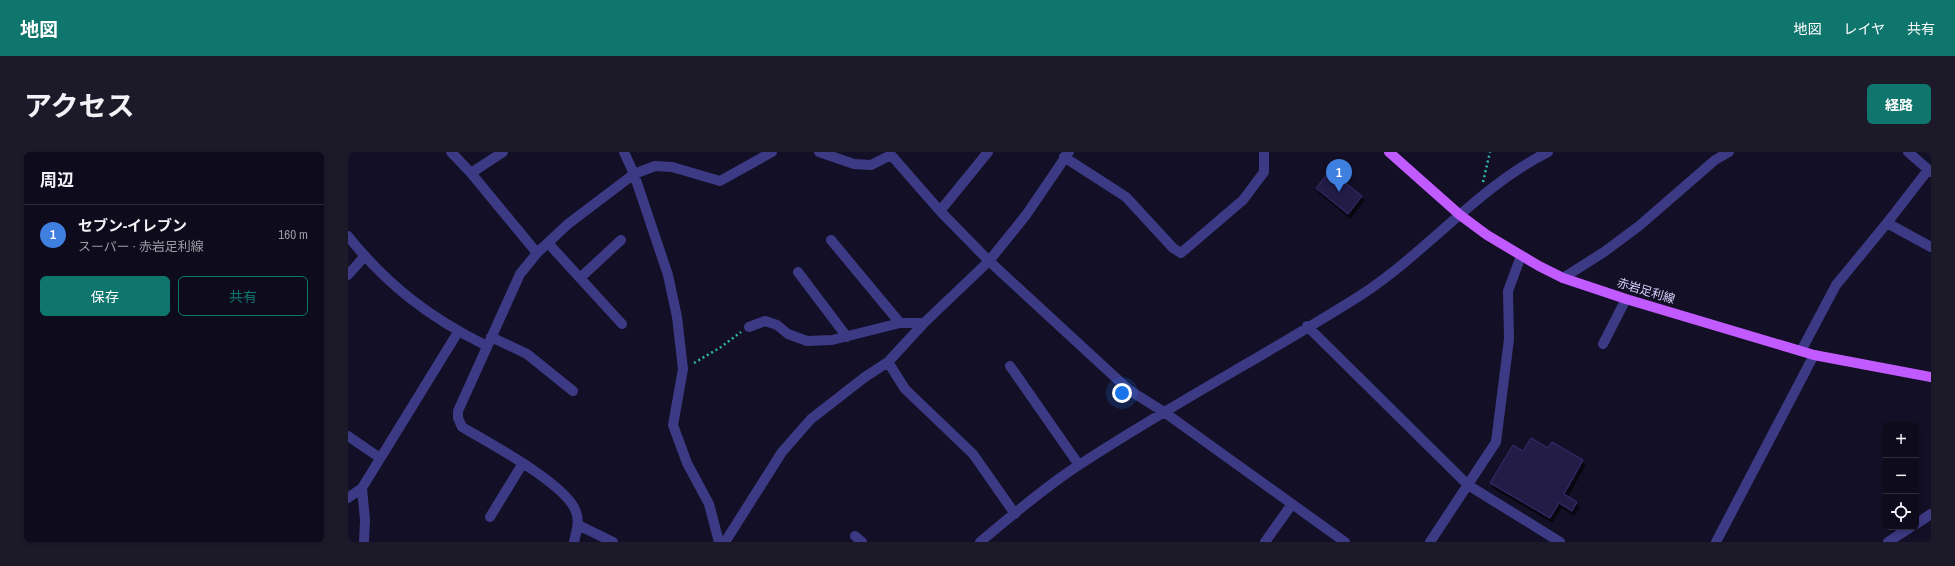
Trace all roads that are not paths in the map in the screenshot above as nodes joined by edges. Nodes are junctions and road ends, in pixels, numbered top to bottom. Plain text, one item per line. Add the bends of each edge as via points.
1 (451, 152) edge
2 (503, 152) edge
3 (624, 152) edge
4 (772, 152) edge
5 (819, 152) edge
6 (988, 152) edge
7 (1264, 152) edge
8 (1389, 152) edge
9 (1548, 152) edge
10 (1729, 152) edge
11 (1908, 152) edge
12 (1066, 155) edge
13 (1929, 171) edge
14 (471, 173) junction
15 (634, 174) junction
16 (940, 211) junction
17 (1460, 214) junction
18 (1888, 223) junction
19 (348, 236) edge
20 (621, 240) dead end
21 (831, 240) dead end
22 (548, 243) junction
23 (1931, 247) edge
24 (537, 253) junction
25 (1521, 256) junction
26 (364, 257) junction
27 (989, 261) junction
28 (798, 272) dead end
29 (348, 275) edge
30 (580, 278) junction
31 (1563, 278) junction
32 (1626, 299) junction
33 (900, 323) junction
34 (924, 323) junction
35 (622, 324) dead end
36 (749, 326) road end
37 (1307, 326) junction
38 (458, 332) junction
39 (847, 336) junction
40 (489, 341) junction
41 (1603, 344) dead end
42 (1801, 351) junction
43 (1814, 355) junction
44 (888, 362) junction
45 (1010, 366) dead end
46 (1931, 377) edge
47 (573, 391) dead end
48 (1164, 412) junction
49 (348, 436) edge
50 (380, 458) junction
51 (523, 463) junction
52 (1079, 465) junction
53 (1468, 485) junction
54 (362, 488) junction
55 (348, 498) edge
56 (1292, 504) junction
57 (1015, 514) junction
58 (1931, 514) edge
59 (490, 517) dead end
60 (1919, 522) edge
61 (578, 525) junction
62 (1906, 530) edge
63 (364, 542) edge
64 (574, 542) edge
65 (613, 542) edge
66 (719, 542) edge
67 (725, 542) edge
68 (980, 542) edge
69 (1265, 542) edge
70 (1345, 542) edge
71 (1430, 542) edge
72 (1560, 542) edge
73 (1716, 542) edge
74 (1888, 542) edge

1 - 14 street
2 - 14 street
3 - 15 street
4 - 15 street via 720,181 672,166 655,166
5 - 16 street via 854,164 865,165 871,165 891,155
6 - 16 street
7 - 12 street via 1264,172 1243,200 1181,253 1126,197
8 - 17 main road, 赤岩足利線
9 - 17 street via 1518,169
10 - 31 street via 1715,160 1639,226
11 - 13 street
12 - 27 street via 1026,215
13 - 18 street
14 - 24 street
15 - 22 street via 568,224
15 - 66 street via 668,275 677,317 683,369 673,426 687,463 709,504
16 - 27 street
17 - 25 main road, 赤岩足利線
17 - 37 street via 1362,294
18 - 23 street
18 - 42 street via 1836,285
19 - 26 street
20 - 30 street
21 - 33 street
22 - 24 street
22 - 30 street
24 - 40 street via 520,274
25 - 31 main road, 赤岩足利線
25 - 53 street via 1508,291 1509,339 1496,442
26 - 29 street
26 - 38 street via 404,295
27 - 34 street
27 - 48 street via 1129,390
28 - 39 street
30 - 35 street
31 - 32 main road, 赤岩足利線
32 - 41 street
32 - 42 main road, 赤岩足利線
33 - 34 street
33 - 39 street
34 - 44 street
36 - 39 street via 765,322 777,325 788,334 807,341 832,340
37 - 48 street
37 - 53 street
38 - 40 street
38 - 50 street
40 - 47 street via 527,354
40 - 51 street via 458,411 458,418 462,427
42 - 43 main road, 赤岩足利線
43 - 46 main road, 赤岩足利線
43 - 73 street
44 - 57 street via 905,389 973,454
44 - 67 street via 811,420 782,452
45 - 52 street
48 - 52 street
48 - 56 street
49 - 50 street
50 - 54 street
51 - 59 street
51 - 61 street via 568,498 576,512
52 - 57 street
53 - 71 street
53 - 72 street
54 - 55 street
54 - 63 street
56 - 69 street
56 - 70 street
57 - 68 street
58 - 60 street
61 - 64 street
61 - 65 street
62 - 74 street

